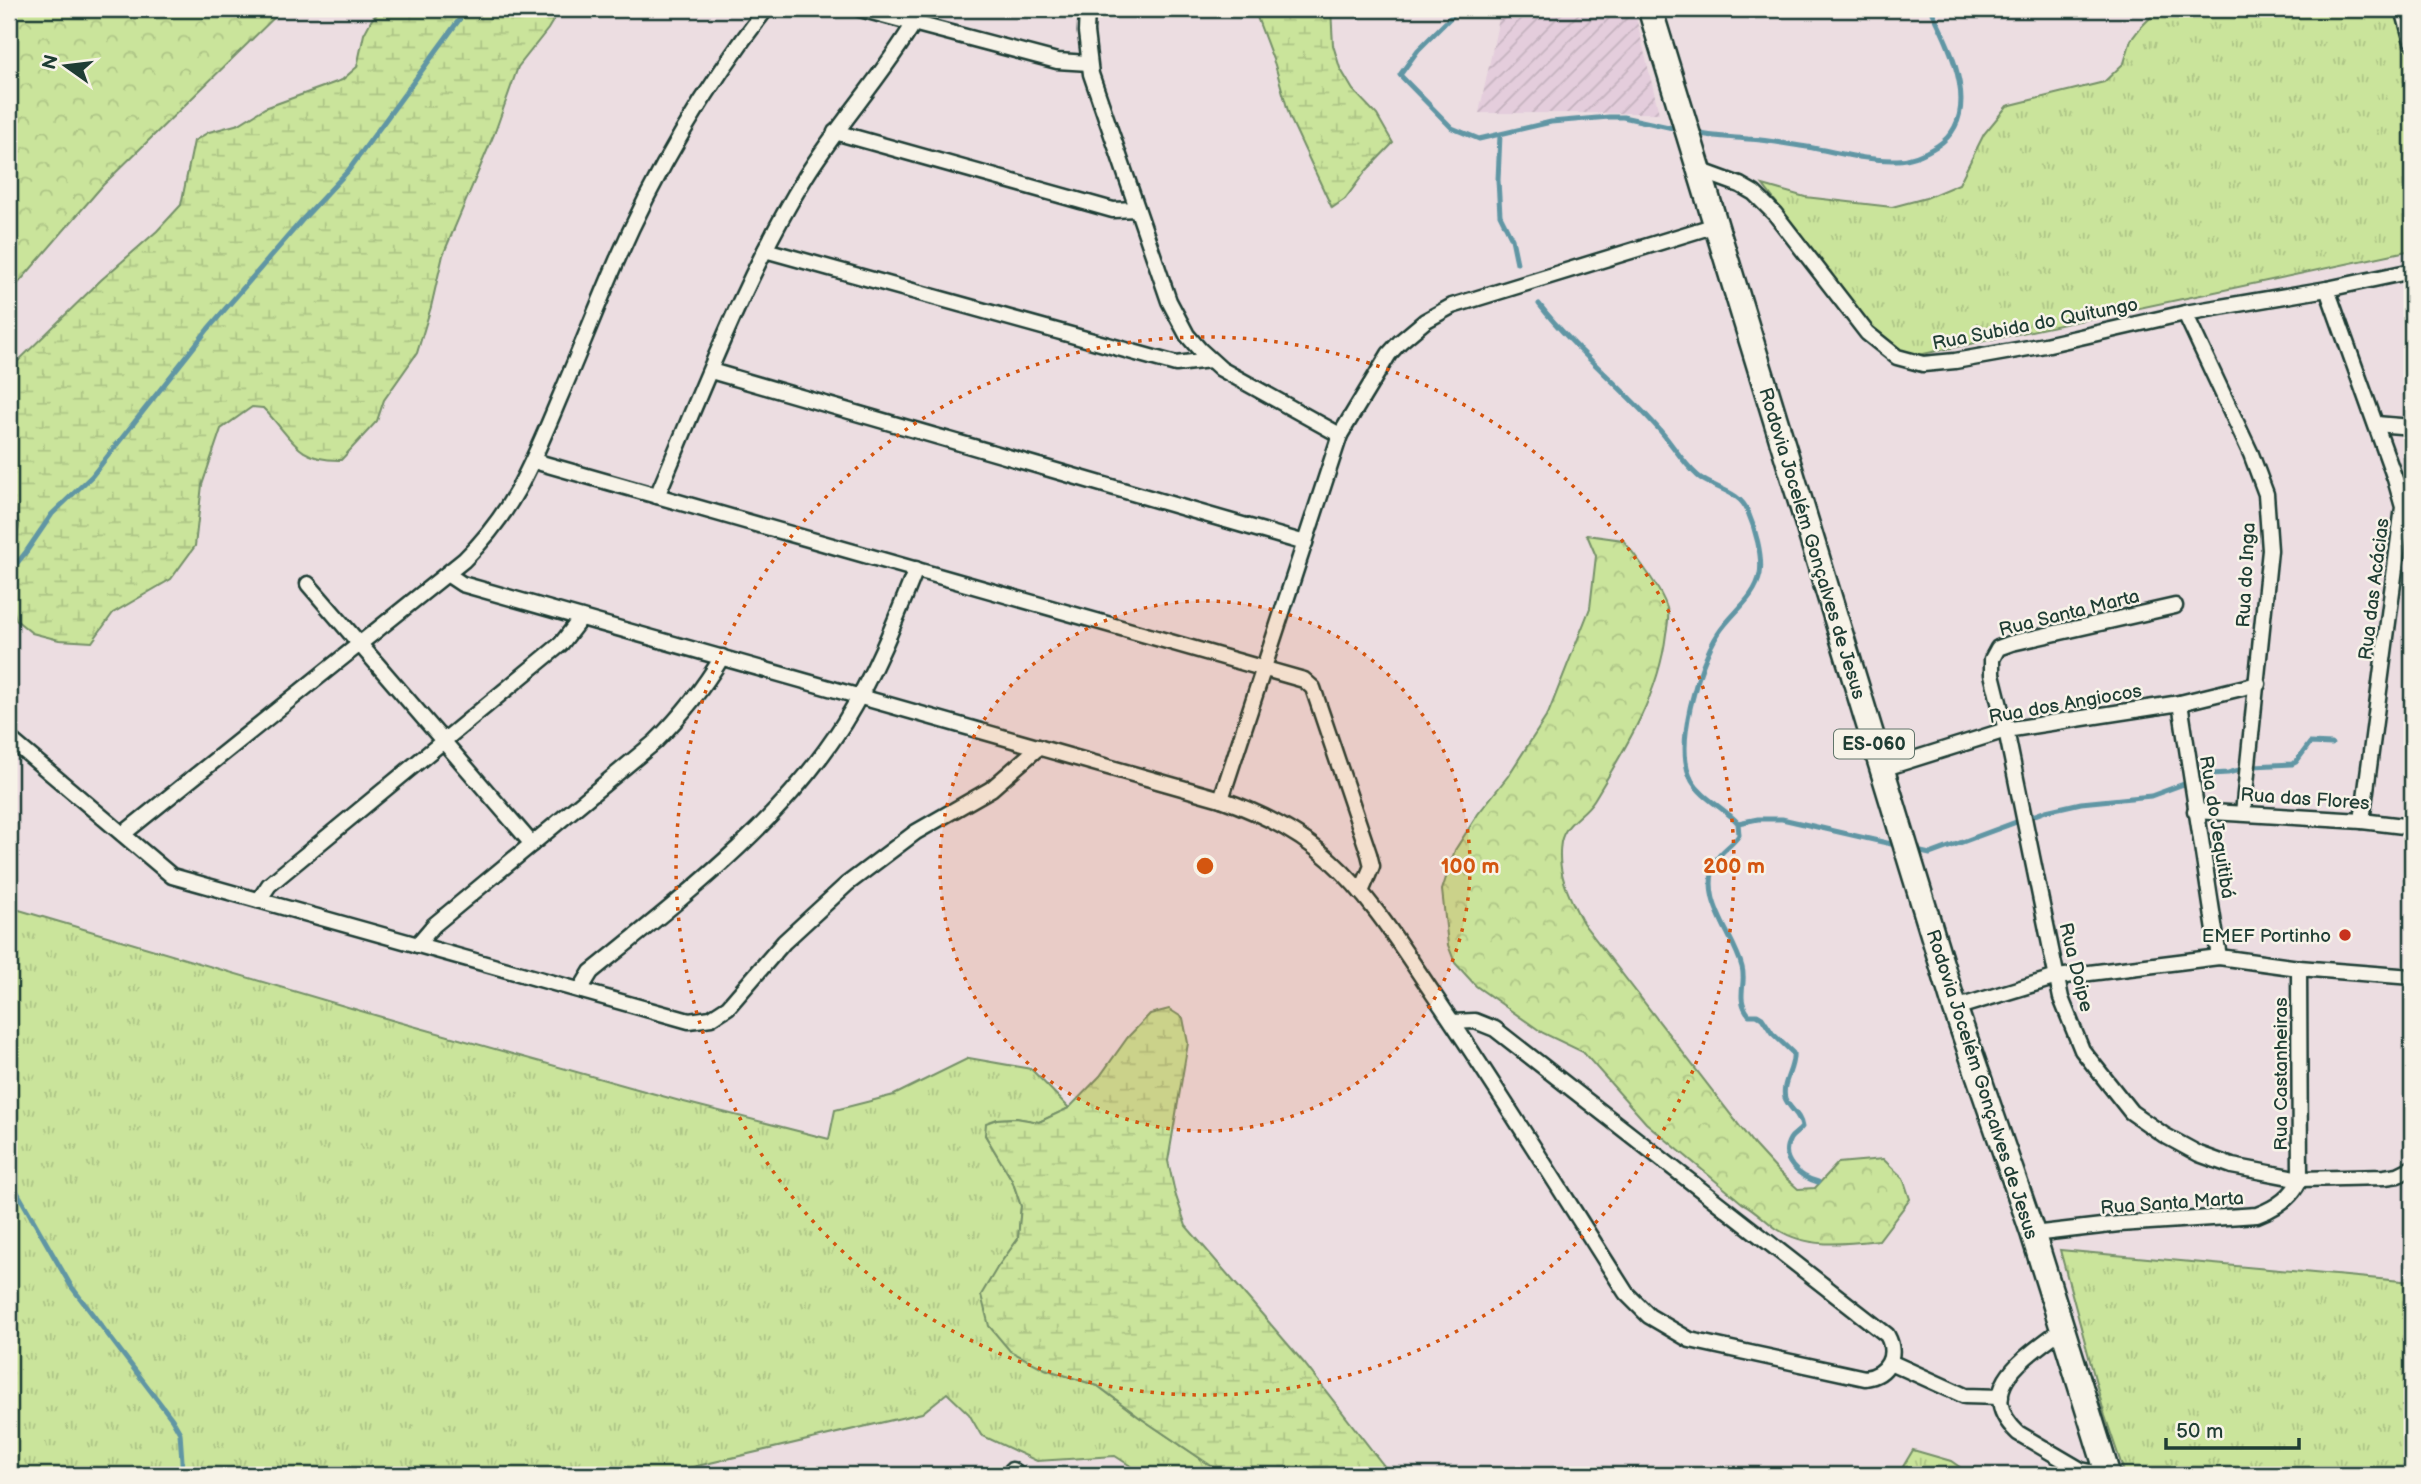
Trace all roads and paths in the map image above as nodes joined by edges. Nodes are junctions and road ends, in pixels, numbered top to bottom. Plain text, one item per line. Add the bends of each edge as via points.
1 (766, 9) edge
2 (860, 9) edge
3 (1087, 9) edge
4 (1650, 9) edge
5 (2403, 9) edge
6 (914, 23) junction
7 (2412, 43) edge
8 (1089, 63) junction
9 (835, 132) junction
10 (1699, 170) junction
11 (1137, 209) junction
12 (1716, 225) junction
13 (765, 250) junction
14 (2412, 271) edge
15 (2327, 289) junction
16 (2185, 313) junction
17 (1210, 360) junction
18 (711, 371) junction
19 (2376, 424) junction
20 (2412, 427) edge
21 (1340, 435) junction
22 (534, 461) junction
23 (657, 496) junction
24 (1305, 543) junction
25 (916, 569) junction
26 (447, 574) junction
27 (308, 584) dead end
28 (2175, 606) dead end
29 (582, 618) junction
30 (360, 644) junction
31 (722, 657) junction
32 (1264, 668) junction
33 (1992, 674) joint
34 (2258, 684) junction
35 (860, 696) junction
36 (2180, 703) junction
37 (2006, 730) junction
38 (9, 738) edge
39 (443, 741) junction
40 (1038, 747) junction
41 (1882, 769) junction
42 (1221, 799) junction
43 (2195, 811) junction
44 (2243, 813) junction
45 (2362, 821) junction
46 (2412, 827) edge
47 (123, 834) junction
48 (532, 844) junction
49 (1362, 892) junction
50 (259, 900) junction
51 (418, 945) junction
52 (2219, 957) junction
53 (2299, 968) junction
54 (2057, 977) junction
55 (2412, 977) edge
56 (580, 990) junction
57 (1955, 1008) junction
58 (1452, 1022) junction
59 (2412, 1168) edge
60 (2300, 1180) junction
61 (2033, 1234) junction
62 (2062, 1329) junction
63 (1890, 1362) junction
64 (2001, 1397) junction
65 (2107, 1475) edge

1 - 22 street via 697,109 641,210
2 - 6 street
3 - 8 street
4 - 10 main road, Rodovia Jocelém Gonçalves de Jesus / ES-060
5 - 7 street
6 - 8 street via 1057,61
6 - 9 street
8 - 11 street
9 - 11 street via 1113,210
9 - 13 street
10 - 12 main road, Rodovia Jocelém Gonçalves de Jesus / ES-060
10 - 16 street, Rua Subida do Quitungo via 1740,185 1761,200 1867,333 1897,357 1923,364 1955,361
11 - 17 street via 1177,318
12 - 21 street via 1438,313 1389,354
12 - 41 main road, Rodovia Jocelém Gonçalves de Jesus / ES-060
13 - 17 street via 1176,364
13 - 18 street
14 - 15 street, Rua Subida do Quitungo
15 - 16 street, Rua Subida do Quitungo
15 - 19 street, Rua das Acácias
16 - 34 street, Rua do Inga via 2266,494 2270,550
17 - 21 street
18 - 23 street
18 - 24 street
19 - 20 street
19 - 45 street, Rua das Acácias via 2403,507
21 - 24 street
22 - 23 street
22 - 26 street via 494,529
23 - 25 street
24 - 32 street
25 - 32 street
25 - 35 street
26 - 29 street via 462,584
26 - 30 street
27 - 30 street
28 - 33 street, Rua Santa Marta via 1998,648
29 - 31 street
29 - 39 street via 561,644
30 - 39 street
30 - 47 street
31 - 35 street
31 - 48 street via 682,714 655,742
32 - 42 street
32 - 49 street via 1304,680 1313,688 1372,866
33 - 37 street, Rua Doipe
34 - 36 street, Rua dos Angiocos
34 - 44 street, Rua do Inga
35 - 40 street
35 - 56 street via 823,753 773,813 591,972
36 - 37 street, Rua dos Angiocos
36 - 43 street, Rua do Jequitibá
37 - 41 street, Rua dos Angiocos
37 - 54 street, Rua Doipe
38 - 47 street
39 - 48 street
39 - 50 street via 281,875
40 - 42 street
40 - 56 street via 991,789 916,832 847,884 784,942 720,1014 689,1021
41 - 57 main road, Rodovia Jocelém Gonçalves de Jesus / ES-060
42 - 49 street via 1267,818 1310,844
43 - 44 street, Rua das Flores
43 - 52 street, Rua do Jequitibá
44 - 45 street, Rua das Flores
45 - 46 street, Rua das Flores
47 - 50 street via 172,876
48 - 51 street via 434,925
49 - 58 street
50 - 51 street
51 - 56 street
52 - 53 street
52 - 54 street
53 - 55 street
53 - 60 street, Rua Castanheiras
54 - 57 street
54 - 60 street, Rua Doipe via 2082,1050 2131,1112 2200,1154 2232,1166
57 - 61 main road, Rodovia Jocelém Gonçalves de Jesus / ES-060
58 - 63 street via 1486,1024 1506,1037 1887,1335 1892,1348
58 - 63 street via 1626,1293 1649,1316 1704,1345 1866,1378 1880,1374
59 - 60 street, Rua Doipe via 2385,1177
60 - 61 street, Rua Santa Marta via 2290,1196 2257,1215
61 - 62 main road, Rodovia Jocelém Gonçalves de Jesus / ES-060
62 - 64 street via 2011,1370
62 - 65 main road, Rodovia Jocelém Gonçalves de Jesus / ES-060
63 - 64 street via 1965,1395
64 - 65 street via 2005,1417 2018,1433 2081,1470

